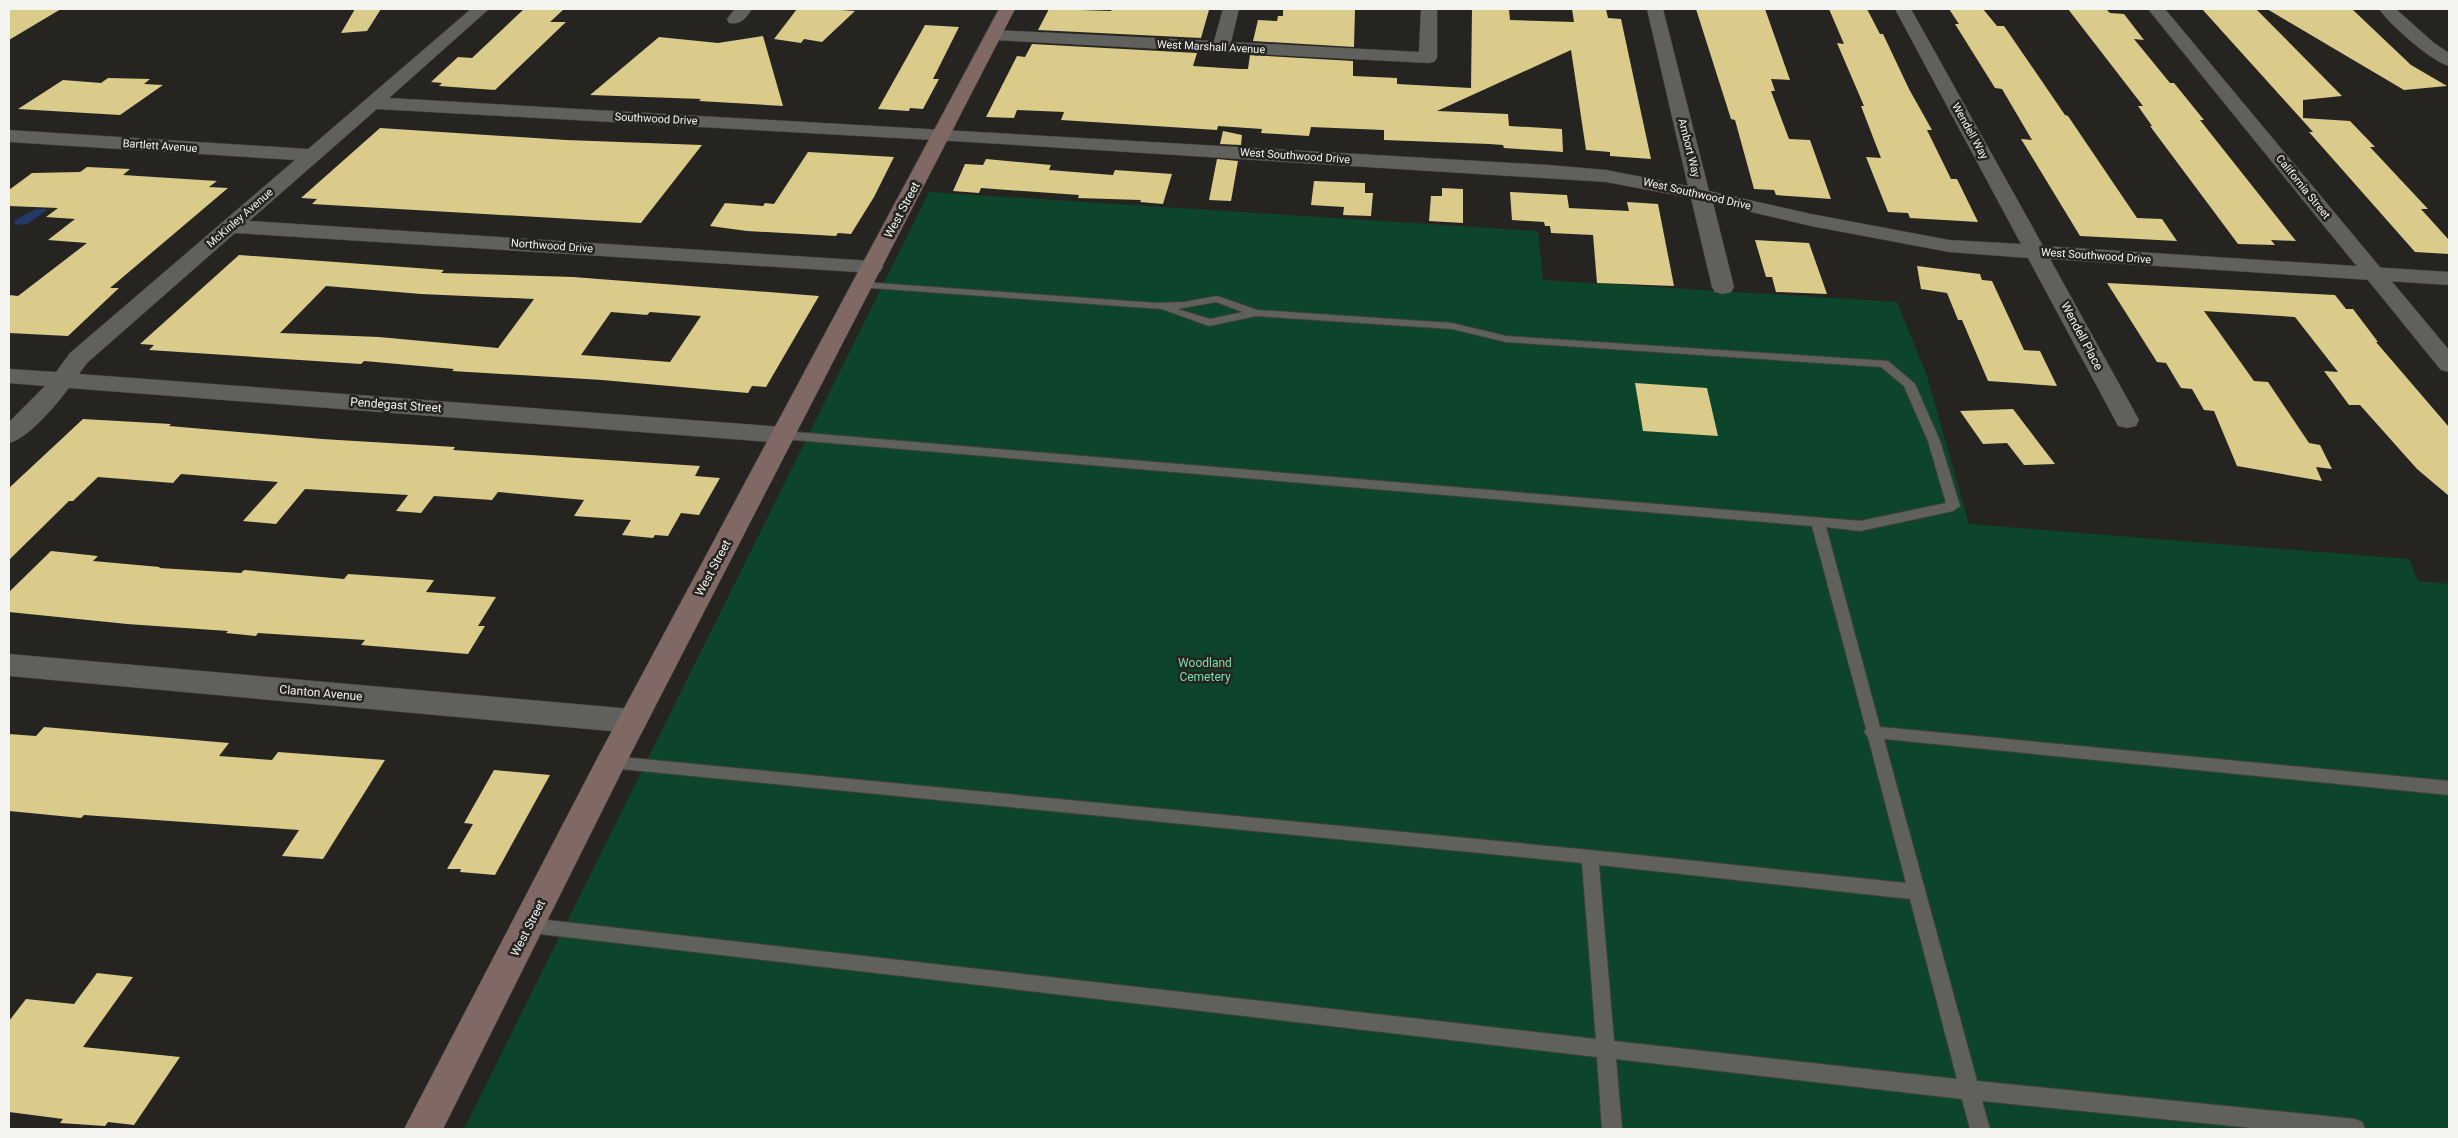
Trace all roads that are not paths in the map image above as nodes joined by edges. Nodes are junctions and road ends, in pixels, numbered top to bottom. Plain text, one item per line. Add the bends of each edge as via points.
1 (480, 9) edge
2 (1007, 9) edge
3 (1231, 9) edge
4 (1429, 9) edge
5 (1655, 9) edge
6 (1904, 9) edge
7 (2156, 9) edge
8 (2387, 9) edge
9 (994, 35) junction
10 (1221, 48) junction
11 (2449, 61) edge
12 (371, 103) junction
13 (942, 134) junction
14 (9, 136) edge
15 (312, 155) junction
16 (1700, 194) junction
17 (231, 226) junction
18 (2038, 253) junction
19 (2374, 274) junction
20 (867, 276) junction
21 (2449, 279) edge
22 (1723, 287) dead end
23 (1157, 306) junction
24 (1256, 313) junction
25 (2449, 365) edge
26 (9, 376) edge
27 (64, 380) junction
28 (2127, 420) dead end
29 (9, 435) edge
30 (783, 435) junction
31 (1818, 522) junction
32 (9, 665) edge
33 (632, 721) junction
34 (1872, 732) junction
35 (611, 762) junction
36 (2449, 788) edge
37 (1590, 857) junction
38 (1918, 892) junction
39 (529, 926) junction
40 (1605, 1050) junction
41 (1969, 1090) junction
42 (424, 1129) edge
43 (1612, 1129) edge
44 (1980, 1129) edge
45 (2355, 1129) edge

1 - 12 street, McKinley Avenue
2 - 9 main road, West Street
3 - 10 street
4 - 10 street, West Marshall Avenue via 1428,58
5 - 16 street, Ambort Way
6 - 18 street, Wendell Way
7 - 19 street, California Street
8 - 11 street via 2428,47
9 - 10 street, West Marshall Avenue
9 - 13 main road, West Street
12 - 13 street, Southwood Drive
12 - 15 street, McKinley Avenue
13 - 16 street, West Southwood Drive via 1548,171 1659,184
13 - 20 main road, West Street
14 - 15 street, Bartlett Avenue
15 - 17 street, McKinley Avenue
16 - 18 street, West Southwood Drive via 1890,236 1949,246
16 - 22 street, Ambort Way
17 - 20 street, Northwood Drive
17 - 27 street, McKinley Avenue via 78,358
18 - 19 street, West Southwood Drive
18 - 28 street, Wendell Place
19 - 21 street, West Southwood Drive
19 - 25 street, California Street
20 - 23 lane
20 - 30 main road, West Street
23 - 24 lane via 1217,300
23 - 24 lane via 1208,327
24 - 31 lane via 1452,326 1506,339 1884,364 1909,384 1934,441 1953,506 1860,526
26 - 27 street, Pendegast Street
27 - 29 street, McKinley Avenue via 44,404
27 - 30 street, Pendegast Street
30 - 31 lane
30 - 33 main road, West Street
31 - 34 lane
32 - 33 street, Clanton Avenue
33 - 35 main road, West Street
34 - 36 lane
34 - 38 lane
35 - 37 lane
35 - 39 main road, West Street
37 - 38 lane
37 - 40 lane
38 - 41 lane
39 - 40 lane
39 - 42 main road, West Street
40 - 41 lane
40 - 43 lane
41 - 44 lane
41 - 45 lane

